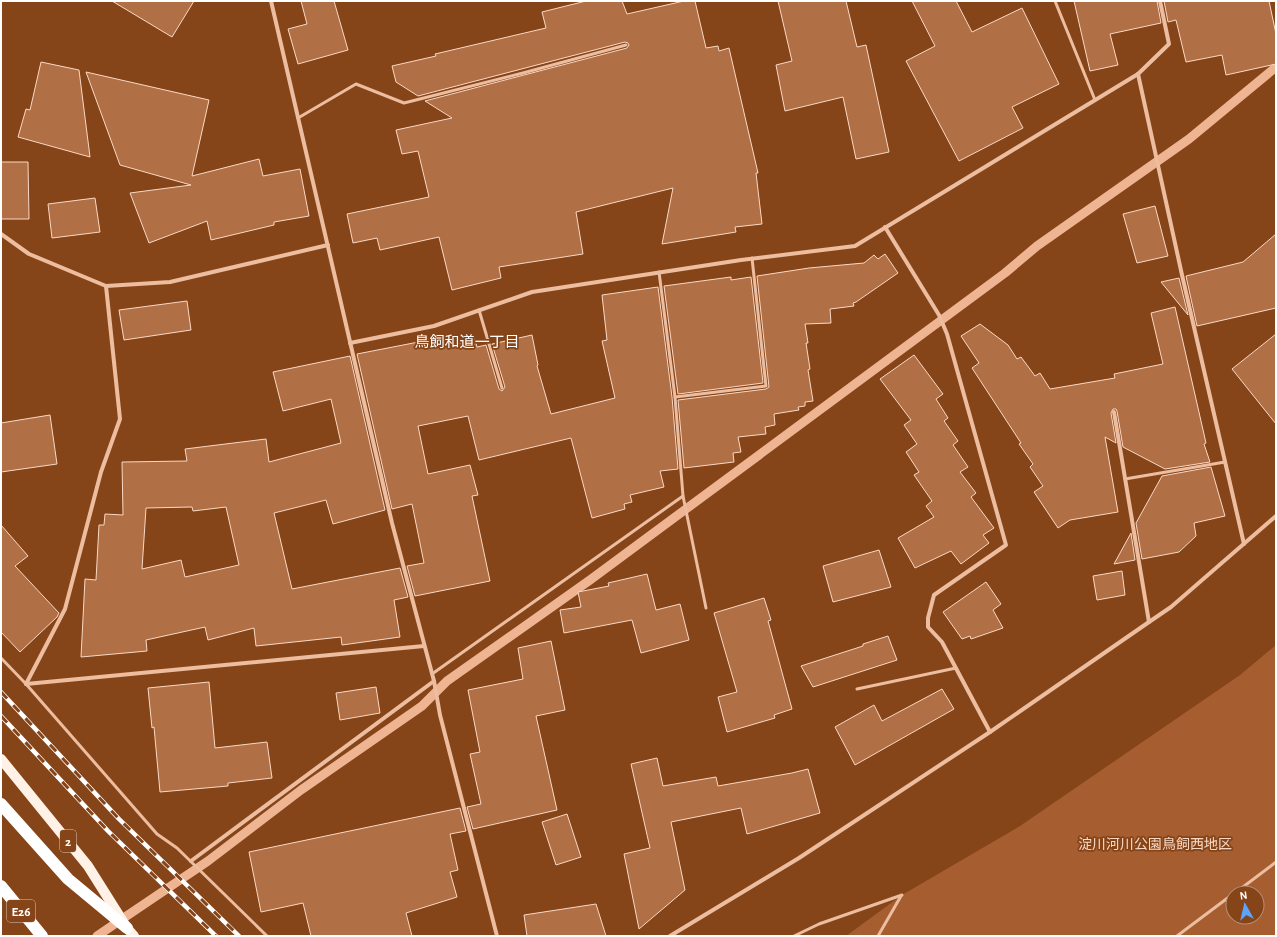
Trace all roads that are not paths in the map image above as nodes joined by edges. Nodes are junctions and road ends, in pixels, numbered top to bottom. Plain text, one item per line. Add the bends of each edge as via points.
1 (270, 1) edge
2 (1056, 1) edge
3 (1160, 1) edge
4 (626, 45) dead end
5 (1138, 74) junction
6 (1095, 100) junction
7 (298, 118) junction
8 (885, 227) junction
9 (1, 234) edge
10 (328, 245) junction
11 (752, 258) junction
12 (659, 272) junction
13 (106, 286) junction
14 (479, 310) junction
15 (350, 343) junction
16 (502, 388) dead end
17 (675, 397) junction
18 (1114, 412) dead end
19 (1225, 462) junction
20 (1125, 479) junction
21 (682, 496) junction
22 (1276, 516) edge
23 (1244, 544) junction
24 (706, 608) dead end
25 (1149, 622) junction
26 (424, 646) junction
27 (1, 658) edge
28 (956, 668) junction
29 (432, 674) junction
30 (434, 681) junction
31 (26, 684) junction
32 (857, 689) dead end
33 (990, 732) junction
34 (1, 759) edge
35 (1, 804) edge
36 (191, 861) junction
37 (1276, 862) edge
38 (1246, 885) edge
39 (1, 886) edge
40 (1225, 901) edge
41 (130, 932) edge
42 (42, 936) edge
43 (267, 936) edge
44 (497, 936) edge
45 (670, 936) edge
46 (794, 936) edge
47 (878, 936) edge
48 (1177, 936) edge

1 - 7 street
2 - 6 lane
3 - 5 street via 1169,44
4 - 7 lane via 404,103 356,84
5 - 6 street
5 - 19 street
6 - 8 street
7 - 10 street
8 - 11 street via 855,246
8 - 28 street via 939,315 947,334 1006,545 934,595 928,627 942,642
9 - 13 street via 30,254
10 - 13 street via 170,282
10 - 15 street
11 - 12 street
11 - 17 lane via 766,386
12 - 14 street via 532,292
12 - 17 lane
13 - 31 street via 120,419 101,472 65,609
14 - 15 street via 434,326
14 - 16 lane
15 - 26 street
17 - 21 lane
18 - 20 street
19 - 20 lane
19 - 23 street
20 - 25 street
21 - 24 lane
21 - 29 lane
22 - 23 street
23 - 25 street via 1171,607
25 - 33 street
26 - 29 street
26 - 31 street
27 - 31 lane
28 - 32 lane
28 - 33 street
29 - 30 street
30 - 36 street
30 - 44 street via 440,715
31 - 36 lane via 156,834
33 - 45 street via 799,858
34 - 41 main road, 2 via 88,866
35 - 41 highway via 68,879
36 - 43 lane
37 - 38 lane
39 - 42 highway, E26
40 - 48 lane
46 - 47 lane via 819,924 902,896

